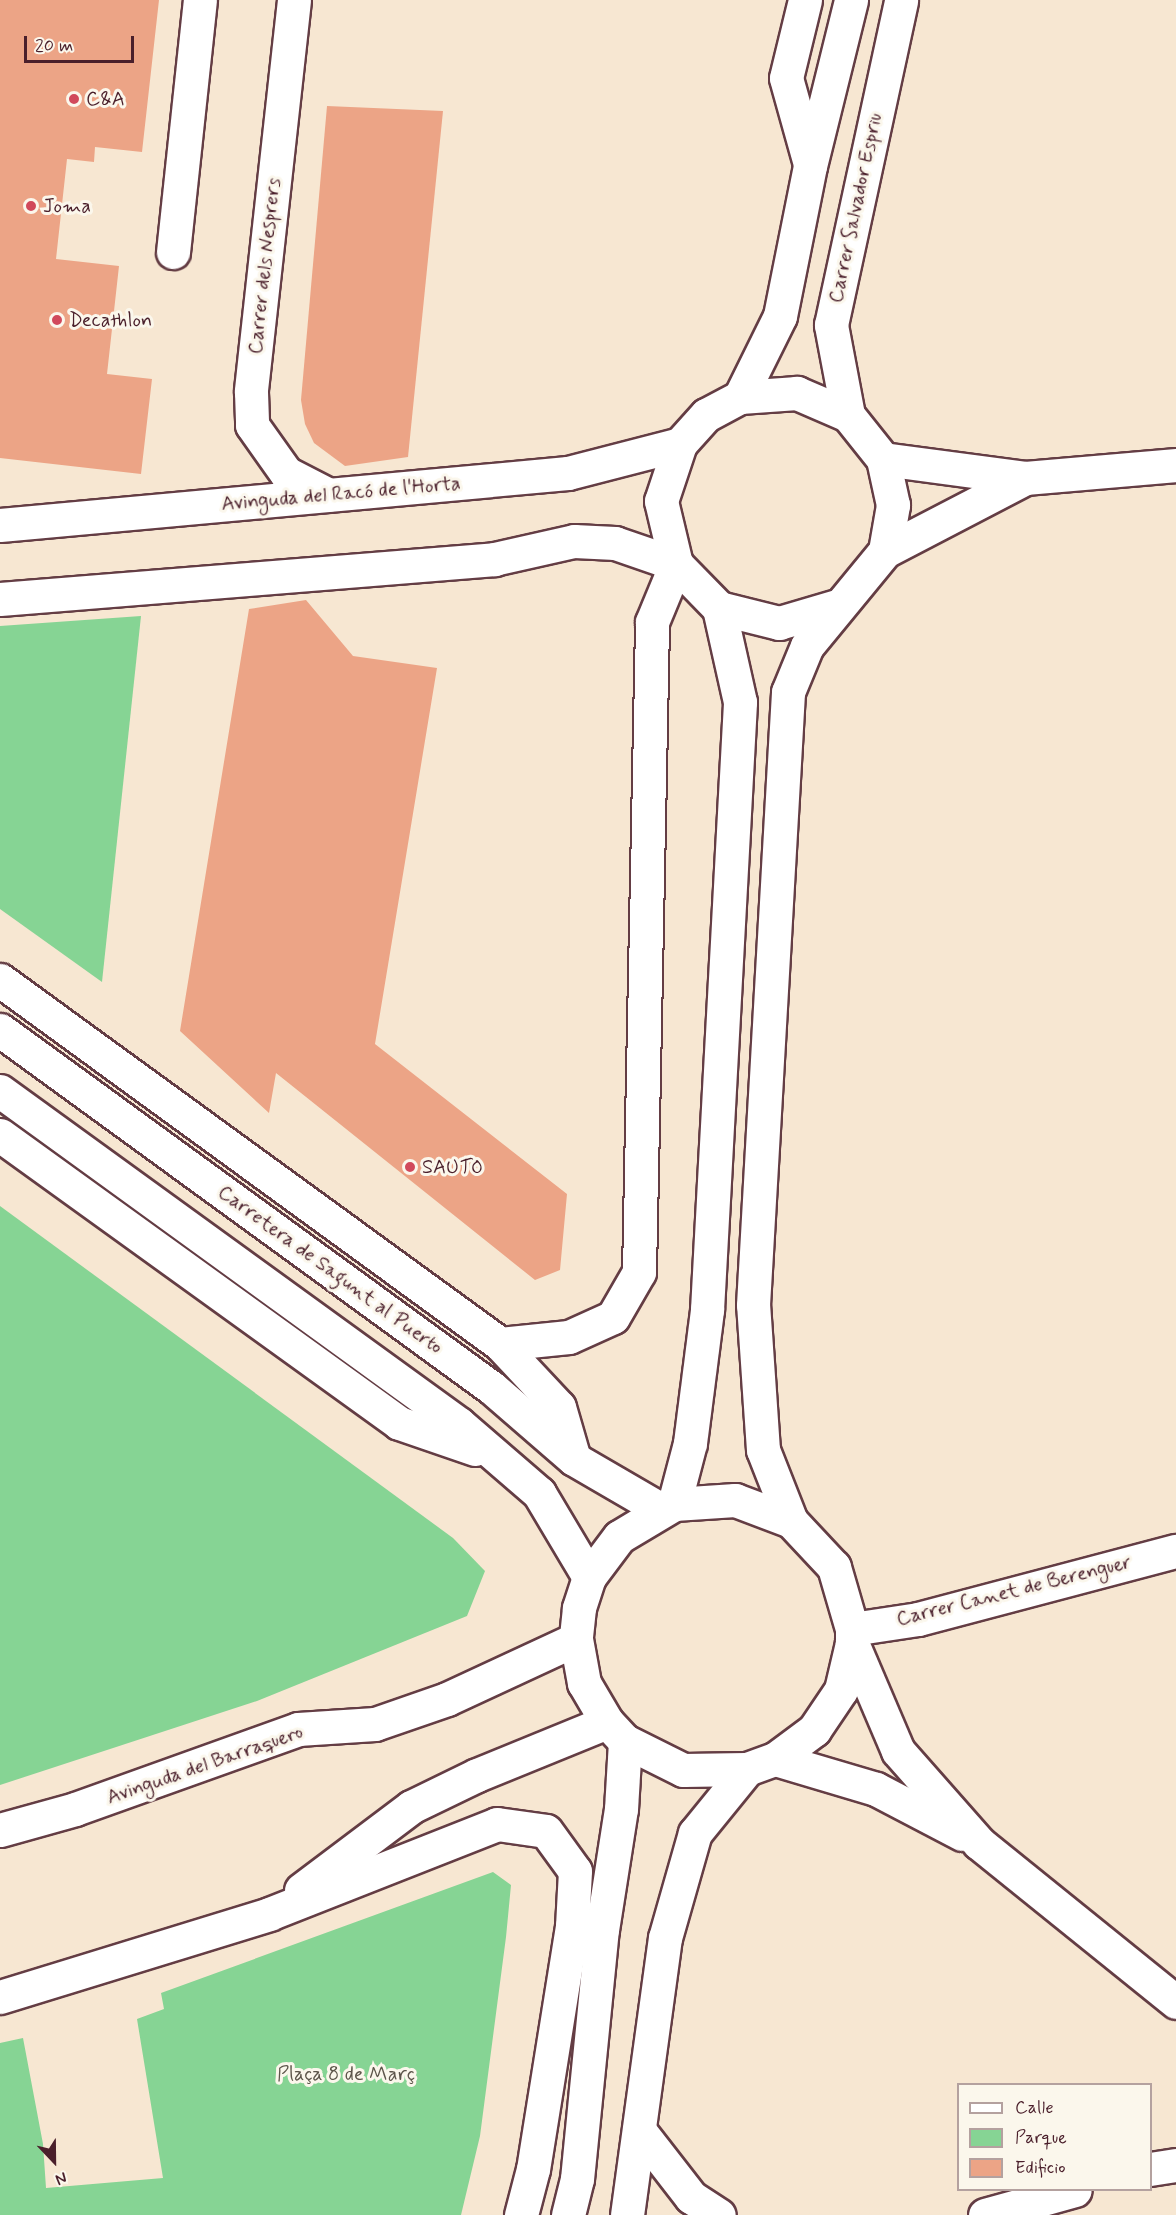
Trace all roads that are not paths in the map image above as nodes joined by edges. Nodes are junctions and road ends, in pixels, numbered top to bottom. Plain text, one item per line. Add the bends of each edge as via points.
1 (200, 0) edge
2 (294, 0) edge
3 (805, 0) edge
4 (851, 0) edge
5 (901, 0) edge
6 (810, 166) junction
7 (173, 252) dead end
8 (740, 397) junction
9 (848, 416) junction
10 (680, 444) junction
11 (883, 459) junction
12 (1176, 465) edge
13 (1025, 478) junction
14 (329, 495) junction
15 (0, 525) edge
16 (885, 551) junction
17 (676, 564) junction
18 (0, 599) edge
19 (837, 606) junction
20 (719, 608) junction
21 (0, 980) edge
22 (0, 1030) edge
23 (0, 1091) edge
24 (0, 1135) edge
25 (500, 1344) junction
26 (497, 1457) junction
27 (574, 1459) junction
28 (667, 1506) junction
29 (791, 1521) junction
30 (1176, 1551) edge
31 (589, 1577) junction
32 (852, 1636) junction
33 (576, 1639) junction
34 (616, 1732) junction
35 (761, 1764) junction
36 (0, 1830) edge
37 (979, 1843) junction
38 (269, 1914) junction
39 (0, 1997) edge
40 (1176, 2002) edge
41 (639, 2130) junction
42 (1176, 2165) edge
43 (1152, 2169) edge
44 (1071, 2191) edge
45 (521, 2215) edge
46 (568, 2215) edge
47 (627, 2215) edge
48 (718, 2215) edge
49 (985, 2215) edge

1 - 7 street
2 - 14 street, Carrer dels Nesprers via 251,392 252,426 285,473
3 - 6 street via 786,78
4 - 6 street
5 - 9 street, Carrer Salvador Espriu via 831,325
6 - 8 street via 780,316
8 - 9 street via 797,393
8 - 10 street via 706,415
9 - 11 street
10 - 14 street, Avinguda del Racó de l'Horta via 568,473
10 - 17 street via 661,501
11 - 13 street
11 - 16 street via 893,505
12 - 13 street
13 - 16 street
14 - 15 street, Avinguda del Racó de l'Horta
16 - 19 street
17 - 18 street via 615,543 574,541 494,558
17 - 20 street
17 - 25 street via 652,622 639,1272 613,1317 569,1337
19 - 20 street via 779,623
19 - 29 street via 807,646 788,692 753,1305 764,1450
20 - 28 street via 739,714 708,1310 690,1443
21 - 25 street
22 - 27 street, Carretera de Sagunt al Puerto via 492,1388
23 - 26 street via 459,1424
24 - 26 street via 399,1423
25 - 27 street via 559,1407
26 - 31 street via 538,1493
27 - 28 street, Carretera de Sagunt al Puerto
28 - 29 street via 735,1500
28 - 31 street via 619,1537
29 - 32 street via 834,1567
30 - 32 street, Carrer Canet de Berenguer
31 - 33 street via 579,1608
32 - 35 street via 841,1690 814,1730
32 - 37 street via 898,1751
33 - 34 street via 584,1683
33 - 36 street, Avinguda del Barraquero via 447,1699 375,1724 298,1729 75,1809
34 - 35 street via 683,1770
34 - 38 street via 477,1775 411,1807
34 - 46 street via 621,1809 602,1930 577,2179
35 - 37 street via 876,1789
35 - 41 street via 695,1833 664,1938
37 - 40 street
38 - 39 street
38 - 45 street via 497,1824 546,1831 575,1871 572,1926 534,2169
41 - 47 street
41 - 48 street via 691,2197
42 - 43 street
44 - 49 street

